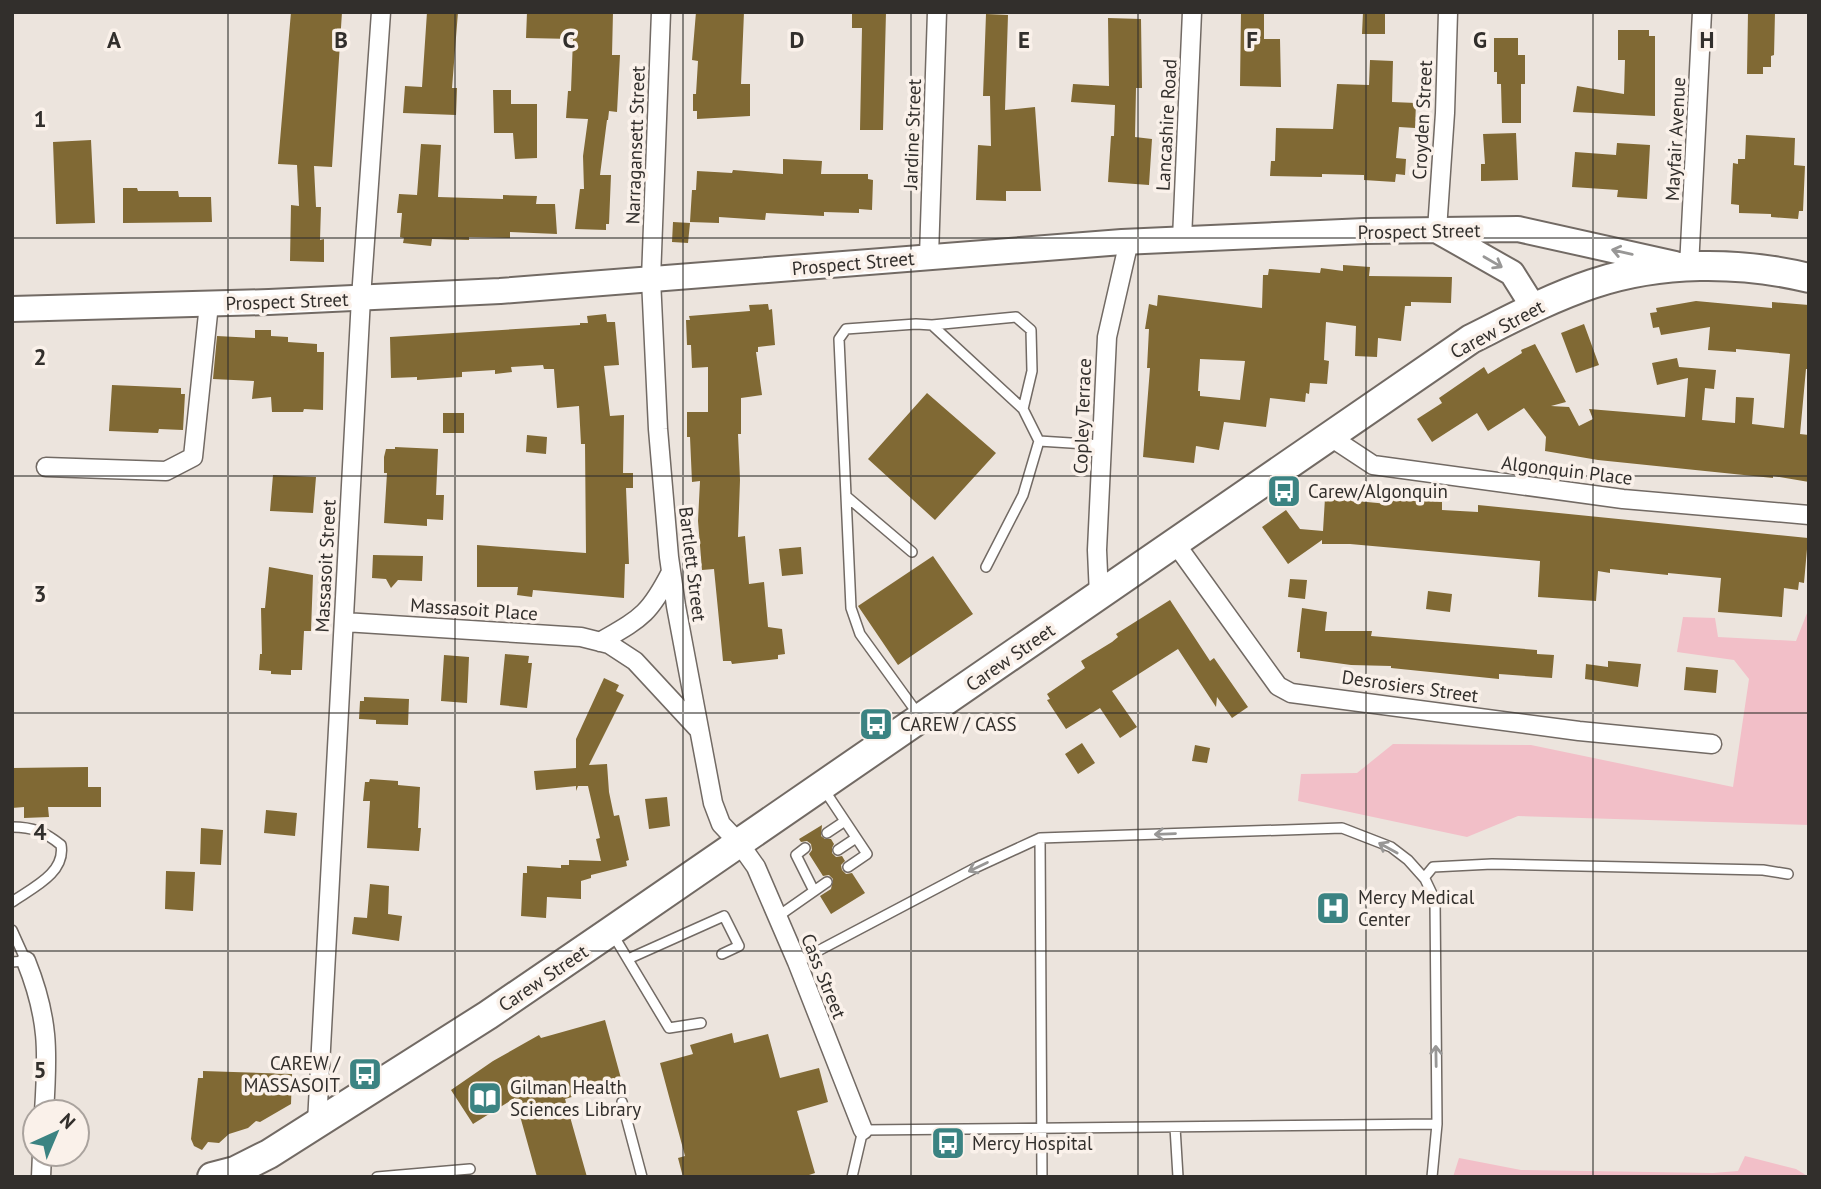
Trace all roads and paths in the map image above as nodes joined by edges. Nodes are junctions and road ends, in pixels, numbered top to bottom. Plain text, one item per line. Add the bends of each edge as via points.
1 (381, 12) edge
2 (661, 12) edge
3 (937, 12) edge
4 (1192, 12) edge
5 (1448, 12) edge
6 (1702, 12) edge
7 (1437, 230) junction
8 (1182, 239) junction
9 (1129, 241) junction
10 (929, 256) junction
11 (1689, 267) junction
12 (1809, 278) edge
13 (651, 279) junction
14 (361, 298) junction
15 (209, 304) junction
16 (1534, 308) junction
17 (12, 309) edge
18 (932, 325) junction
19 (1023, 409) junction
20 (1329, 436) junction
21 (1039, 441) junction
22 (1102, 446) junction
23 (46, 467) dead end
24 (846, 496) junction
25 (1809, 515) edge
26 (1175, 543) junction
27 (912, 552) dead end
28 (985, 567) dead end
29 (671, 572) junction
30 (1098, 596) junction
31 (344, 621) junction
32 (600, 642) junction
33 (921, 718) junction
34 (699, 730) junction
35 (1712, 744) dead end
36 (822, 786) junction
37 (845, 821) junction
38 (12, 827) edge
39 (827, 833) dead end
40 (856, 838) junction
41 (1040, 838) junction
42 (739, 843) junction
43 (805, 848) dead end
44 (838, 850) dead end
45 (816, 866) dead end
46 (848, 867) dead end
47 (805, 873) junction
48 (1788, 874) dead end
49 (1424, 878) junction
50 (827, 882) dead end
51 (814, 891) junction
52 (12, 902) edge
53 (778, 916) junction
54 (12, 930) edge
55 (611, 931) junction
56 (722, 954) dead end
57 (628, 959) junction
58 (19, 962) edge
59 (797, 962) junction
60 (701, 1023) dead end
61 (45, 1098) edge
62 (622, 1102) dead end
63 (317, 1123) junction
64 (1437, 1124) junction
65 (1174, 1127) junction
66 (1041, 1128) junction
67 (863, 1130) junction
68 (470, 1169) dead end
69 (212, 1177) edge
70 (377, 1177) edge
71 (642, 1177) edge
72 (852, 1177) edge
73 (1042, 1177) edge
74 (1178, 1177) edge
75 (1432, 1177) edge

1 - 14 street, Massasoit Street
2 - 13 street, Narragansett Street
3 - 10 street, Jardine Street
4 - 8 street, Lancashire Road
5 - 7 street, Croyden Street
6 - 11 street, Mayfair Avenue
7 - 8 main road, Prospect Street
11 -> 7 main road, Prospect Street via 1518,229
7 -> 16 main road via 1512,273
8 - 9 main road, Prospect Street
9 - 10 main road, Prospect Street
9 - 22 street, Copley Terrace via 1107,337
10 - 13 main road, Prospect Street
11 - 12 main road, Carew Street via 1735,267
11 - 16 main road, Carew Street via 1595,283
13 - 14 main road, Prospect Street
13 - 29 street, Bartlett Street
14 - 15 main road, Prospect Street
14 - 31 street, Massasoit Street
15 - 17 main road, Prospect Street
15 - 23 street via 193,457 166,471
16 - 20 main road, Carew Street via 1471,339
18 - 19 lane
18 - 19 lane via 1016,317 1031,330 1032,371
18 - 24 lane via 846,329 839,340
19 - 21 lane
20 - 25 street, Algonquin Place via 1373,465 1623,499
20 - 26 main road, Carew Street
21 - 22 lane
21 - 28 lane via 1023,495
22 - 30 street, Copley Terrace
24 - 27 lane
24 - 33 lane via 851,608 860,634
26 - 30 main road, Carew Street
26 - 35 street, Desrosiers Street via 1278,686 1291,692
29 - 32 street via 640,619
29 - 34 street, Bartlett Street
30 - 33 main road, Carew Street
31 - 32 street, Massasoit Place
31 - 63 street, Massasoit Street
32 - 34 street, Massasoit Place via 635,661
33 - 36 main road, Carew Street
34 - 42 street, Bartlett Street via 717,813
36 - 37 lane
36 - 42 main road, Carew Street
37 - 39 lane
37 - 40 lane
38 - 52 lane via 44,832 61,845 63,855 47,878
40 - 44 lane
40 - 46 lane via 867,855
49 -> 41 lane via 1391,848 1342,828
41 -> 59 lane
41 - 66 lane
42 - 53 street, Cass Street via 756,867
42 - 55 main road, Carew Street
43 - 47 lane via 796,855
45 - 47 lane
47 - 51 lane
48 - 49 lane via 1492,864 1433,867
64 -> 49 lane via 1435,900
50 - 51 lane
51 - 53 lane
53 - 59 street, Cass Street
54 - 58 lane
55 - 57 lane
55 - 63 main road, Carew Street
56 - 57 lane via 739,946 724,916
57 - 60 lane via 669,1028
58 - 61 street via 39,995 46,1033
59 - 67 street, Cass Street
62 - 71 lane
63 - 69 main road, Carew Street via 269,1154
64 - 65 lane
64 - 75 lane
65 - 66 lane
65 - 74 lane
66 - 67 lane
66 - 73 lane
67 - 72 lane
68 - 70 lane

